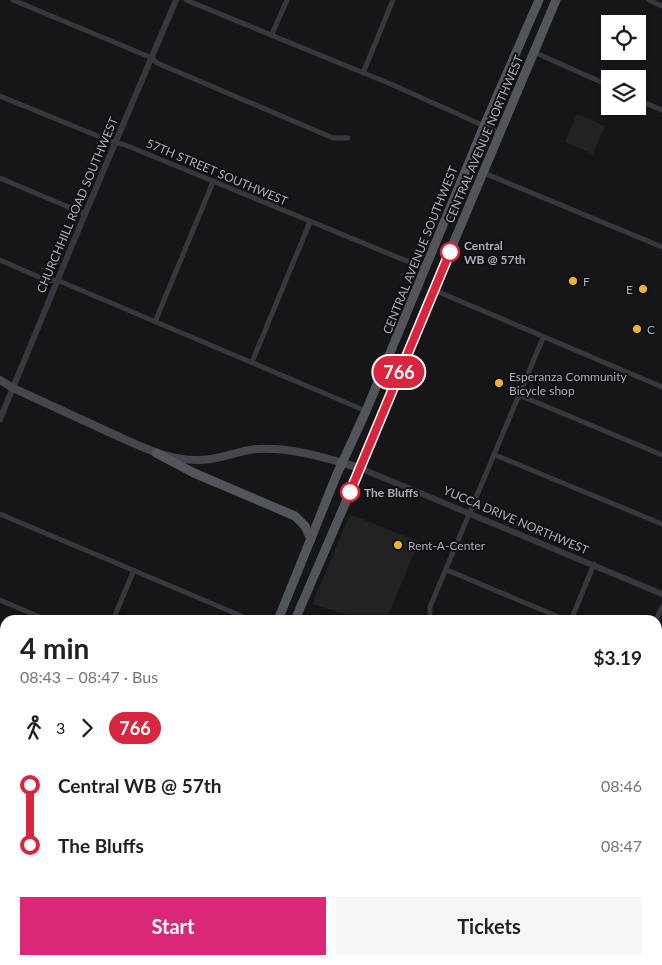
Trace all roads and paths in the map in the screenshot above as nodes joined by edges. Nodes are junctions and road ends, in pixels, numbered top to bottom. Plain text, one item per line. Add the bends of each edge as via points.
1 (13, 0) edge
2 (176, 0) edge
3 (186, 0) edge
4 (287, 0) edge
5 (393, 0) edge
6 (539, 0) edge
7 (556, 0) edge
8 (649, 0) edge
9 (662, 6) edge
10 (272, 34) junction
11 (534, 52) junction
12 (152, 58) junction
13 (362, 73) junction
14 (601, 82) edge
15 (0, 96) edge
16 (646, 103) edge
17 (662, 110) edge
18 (484, 126) junction
19 (500, 133) junction
20 (348, 138) dead end
21 (115, 143) junction
22 (484, 173) junction
23 (0, 178) edge
24 (214, 182) junction
25 (85, 214) junction
26 (310, 222) junction
27 (662, 247) edge
28 (0, 260) edge
29 (426, 270) junction
30 (57, 280) junction
31 (434, 290) junction
32 (156, 322) junction
33 (543, 338) junction
34 (252, 362) junction
35 (0, 380) edge
36 (662, 387) edge
37 (13, 388) junction
38 (519, 395) junction
39 (366, 411) junction
40 (0, 419) edge
41 (156, 453) junction
42 (494, 455) junction
43 (662, 455) edge
44 (343, 463) junction
45 (360, 468) junction
46 (470, 513) junction
47 (0, 514) edge
48 (662, 524) edge
49 (311, 539) junction
50 (594, 564) junction
51 (134, 570) junction
52 (446, 570) junction
53 (662, 594) edge
54 (0, 600) edge
55 (35, 615) edge
56 (115, 615) edge
57 (239, 615) edge
58 (280, 615) edge
59 (298, 615) edge
60 (430, 615) edge
61 (554, 615) edge
62 (573, 615) edge

1 - 12 street
2 - 12 street, CHURCHHILL ROAD SOUTHWEST
3 - 10 street
4 - 10 street
5 - 13 street
6 - 18 main road, CENTRAL AVENUE SOUTHWEST
7 - 11 main road, CENTRAL AVENUE NORTHWEST
8 - 9 street
10 - 13 street
11 - 14 street
11 - 19 main road, CENTRAL AVENUE NORTHWEST
12 - 20 street via 156,63 334,138
12 - 21 street, CHURCHHILL ROAD SOUTHWEST
13 - 18 street
15 - 21 street, 57TH STREET SOUTHWEST
16 - 17 street
18 - 19 street
18 - 29 main road, CENTRAL AVENUE SOUTHWEST
19 - 22 main road, CENTRAL AVENUE NORTHWEST
21 - 24 street, 57TH STREET SOUTHWEST
21 - 25 street, CHURCHHILL ROAD SOUTHWEST
22 - 27 street
22 - 31 main road, CENTRAL AVENUE NORTHWEST
23 - 25 street
24 - 26 street, 57TH STREET SOUTHWEST
24 - 32 street
25 - 30 street, CHURCHHILL ROAD SOUTHWEST
26 - 29 street, 57TH STREET SOUTHWEST
26 - 34 street
28 - 30 street via 48,281
29 - 39 main road, CENTRAL AVENUE SOUTHWEST
30 - 32 street
30 - 37 street, CHURCHHILL ROAD SOUTHWEST
31 - 33 street
31 - 45 main road, CENTRAL AVENUE NORTHWEST
32 - 34 street
33 - 36 street
33 - 38 street
34 - 39 street
35 - 37 main road
37 - 40 street, CHURCHHILL ROAD SOUTHWEST
37 - 41 main road
38 - 42 street
38 - 43 street
39 - 44 main road, CENTRAL AVENUE SOUTHWEST
41 - 44 main road via 196,460 218,459 254,449 286,449
41 - 49 main road via 194,473 295,516
42 - 46 street
42 - 48 street
44 - 45 main road
44 - 49 main road, CENTRAL AVENUE SOUTHWEST
45 - 46 street, YUCCA DRIVE NORTHWEST
45 - 59 main road, CENTRAL AVENUE NORTHWEST
46 - 50 street, YUCCA DRIVE NORTHWEST
46 - 52 street
47 - 51 street
49 - 58 main road, CENTRAL AVENUE SOUTHWEST
50 - 53 street, YUCCA DRIVE NORTHWEST
50 - 62 street
51 - 56 street
51 - 57 street
52 - 60 street via 430,607
52 - 61 street
54 - 55 street

